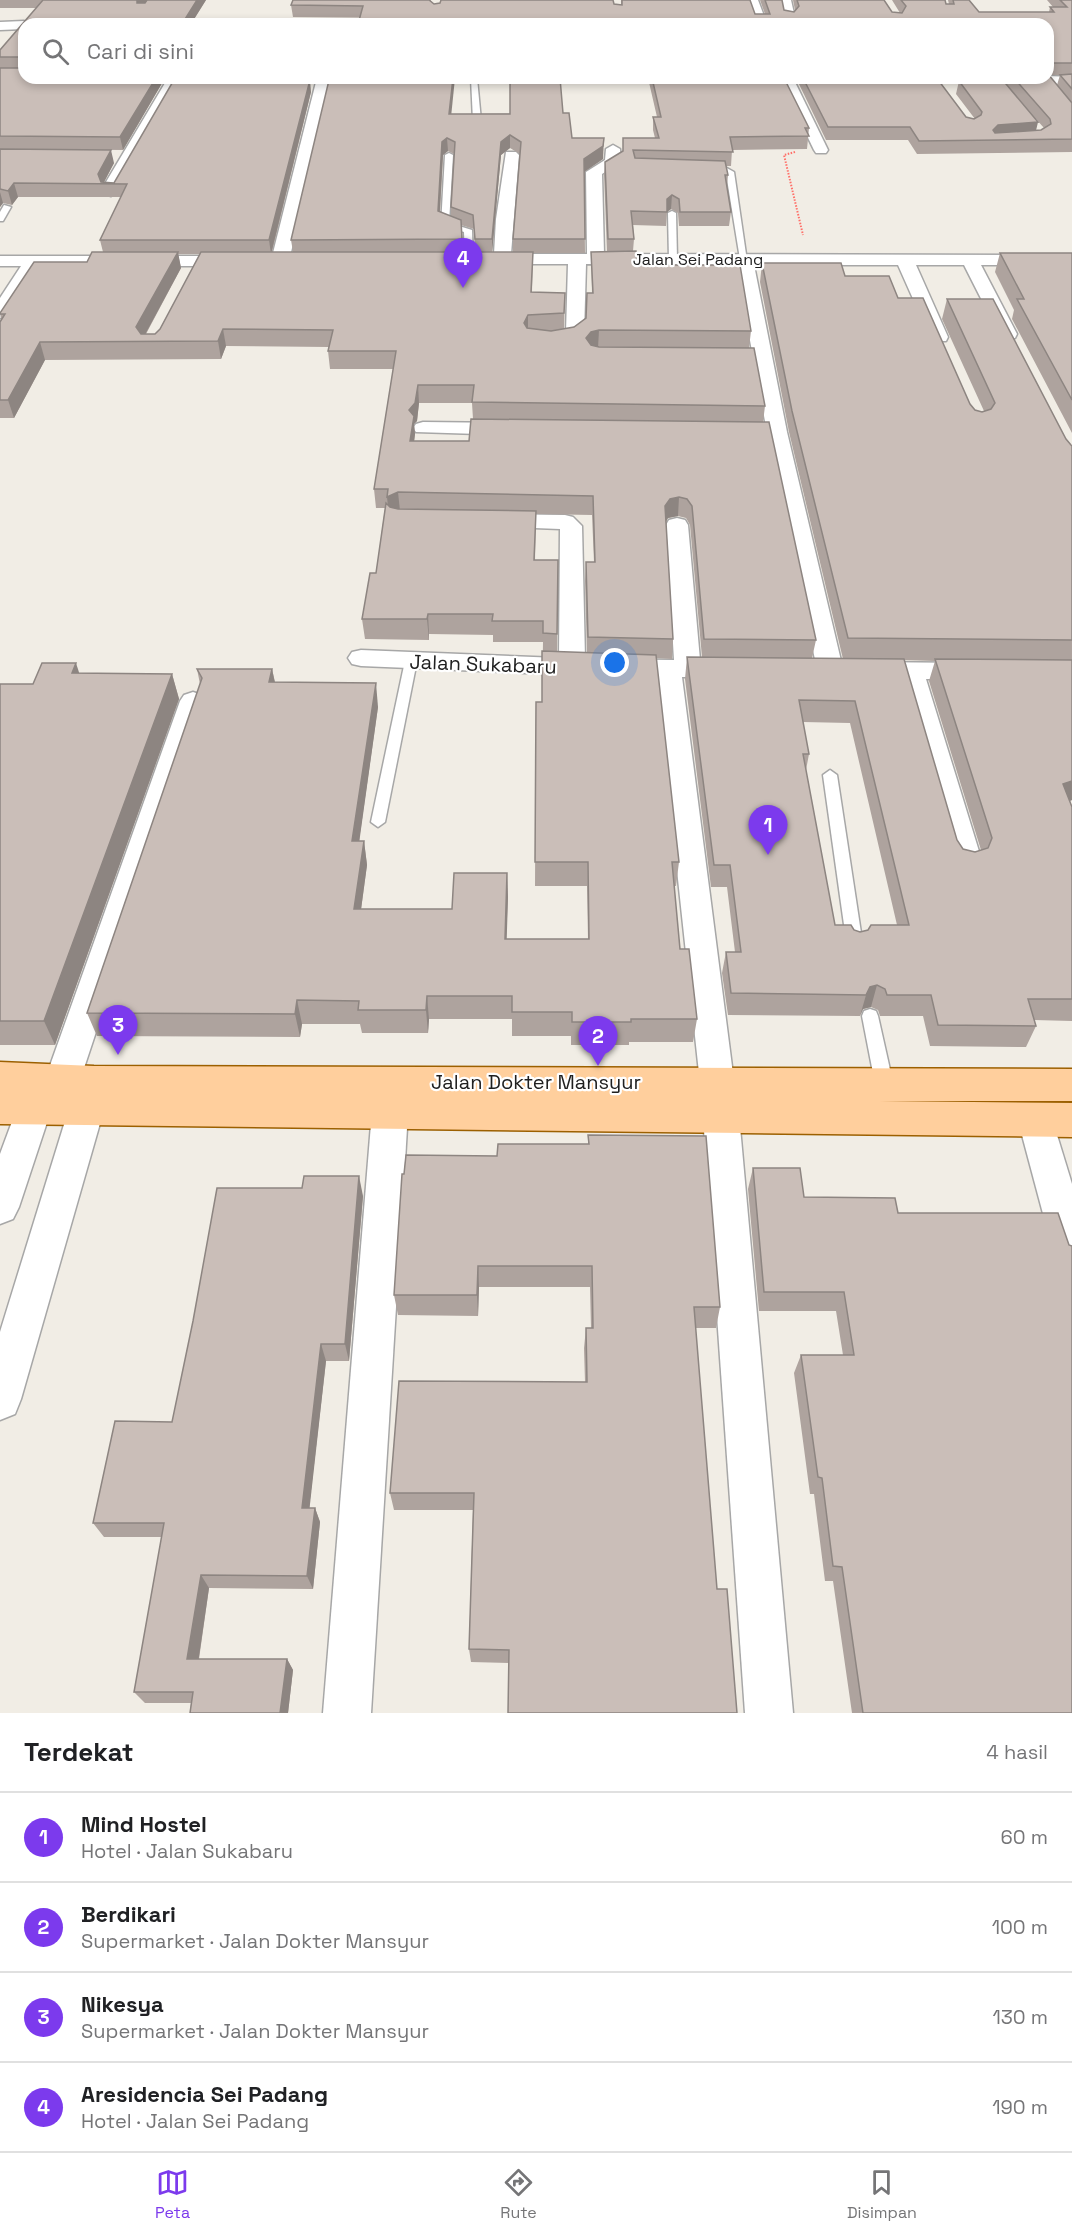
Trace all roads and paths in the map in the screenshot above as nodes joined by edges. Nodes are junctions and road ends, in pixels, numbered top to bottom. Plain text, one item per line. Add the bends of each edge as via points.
1 (752, 0) edge
2 (784, 0) edge
3 (759, 18) edge
4 (789, 18) edge
5 (18, 25) edge
6 (0, 26) edge
7 (1054, 81) edge
8 (1072, 81) edge
9 (172, 84) edge
10 (322, 84) edge
11 (474, 84) edge
12 (789, 84) edge
13 (939, 84) edge
14 (949, 97) edge
15 (477, 121) edge
16 (613, 149) dead end
17 (821, 150) joint
18 (511, 154) edge
19 (449, 155) edge
20 (105, 157) edge
21 (129, 158) junction
22 (697, 168) edge
23 (111, 191) edge
24 (7, 207) edge
25 (672, 213) edge
26 (0, 219) edge
27 (502, 259) junction
28 (577, 259) junction
29 (596, 259) junction
30 (673, 259) junction
31 (744, 259) junction
32 (810, 259) junction
33 (197, 260) junction
34 (463, 260) joint
35 (906, 260) junction
36 (970, 260) junction
37 (1072, 260) edge
38 (0, 261) edge
39 (33, 261) junction
40 (268, 261) junction
41 (304, 261) edge
42 (186, 281) edge
43 (0, 312) edge
44 (535, 339) edge
45 (1018, 354) edge
46 (741, 357) edge
47 (764, 357) junction
48 (948, 358) edge
49 (423, 428) dead end
50 (529, 429) edge
51 (753, 432) edge
52 (777, 432) junction
53 (471, 521) edge
54 (677, 525) dead end
55 (362, 658) dead end
56 (411, 661) junction
57 (572, 667) junction
58 (678, 669) junction
59 (747, 669) edge
60 (910, 670) junction
61 (1003, 671) edge
62 (193, 701) edge
63 (830, 775) dead end
64 (378, 822) dead end
65 (967, 861) edge
66 (855, 946) edge
67 (870, 1016) dead end
68 (0, 1078) edge
69 (884, 1083) junction
70 (1072, 1085) edge
71 (54, 1094) edge
72 (719, 1099) junction
73 (390, 1112) junction
74 (1054, 1120) edge
75 (0, 1207) edge
76 (1072, 1251) edge
77 (7, 1354) edge
78 (0, 1399) edge
79 (347, 1713) edge
80 (770, 1713) edge

1 - 3 street
2 - 4 street
5 - 6 street
7 - 8 street
9 - 21 street
10 - 40 street
11 - 15 lane
12 - 17 street
13 - 14 street
16 - 29 street via 613,162 594,172
17 - 32 path via 784,155
18 - 27 street
19 - 34 lane via 445,225 468,230
20 - 21 street
21 - 23 street
22 - 31 lane via 730,172
24 - 26 lane
25 - 30 lane
27 - 28 street, Jalan Sei Padang
27 - 34 street, Jalan Sei Padang
28 - 29 street, Jalan Sei Padang
28 - 44 street via 575,334 567,339
29 - 30 street, Jalan Sei Padang
30 - 31 street, Jalan Sei Padang
31 - 32 street, Jalan Sei Padang
31 - 47 street
32 - 35 street, Jalan Sei Padang
33 - 39 street
33 - 40 street
33 - 42 street
35 - 36 street, Jalan Sei Padang
35 - 48 street
36 - 37 street, Jalan Sei Padang
36 - 45 street
38 - 39 street
39 - 43 street
40 - 41 street
46 - 47 street
47 - 52 street
49 - 50 street
51 - 52 street
52 - 60 street via 818,669
53 - 57 street via 565,522 571,526
54 - 58 street
55 - 56 street, Jalan Sukabaru
56 - 57 street, Jalan Sukabaru
56 - 64 lane
57 - 58 street, Jalan Sukabaru
58 - 59 street, Jalan Sukabaru
58 - 72 street
60 - 61 street
60 - 65 street
62 - 71 street
63 - 66 lane
67 - 69 lane
68 - 71 main road, Jalan Dokter Mansyur
69 - 70 main road, Jalan Dokter Mansyur
69 - 72 main road, Jalan Dokter Mansyur
71 - 72 main road, Jalan Dokter Mansyur
71 - 73 main road, Jalan Dokter Mansyur
71 - 75 street
71 - 77 street
72 - 73 main road, Jalan Dokter Mansyur
72 - 74 main road, Jalan Dokter Mansyur
72 - 80 street
73 - 79 street
74 - 76 street
77 - 78 street

